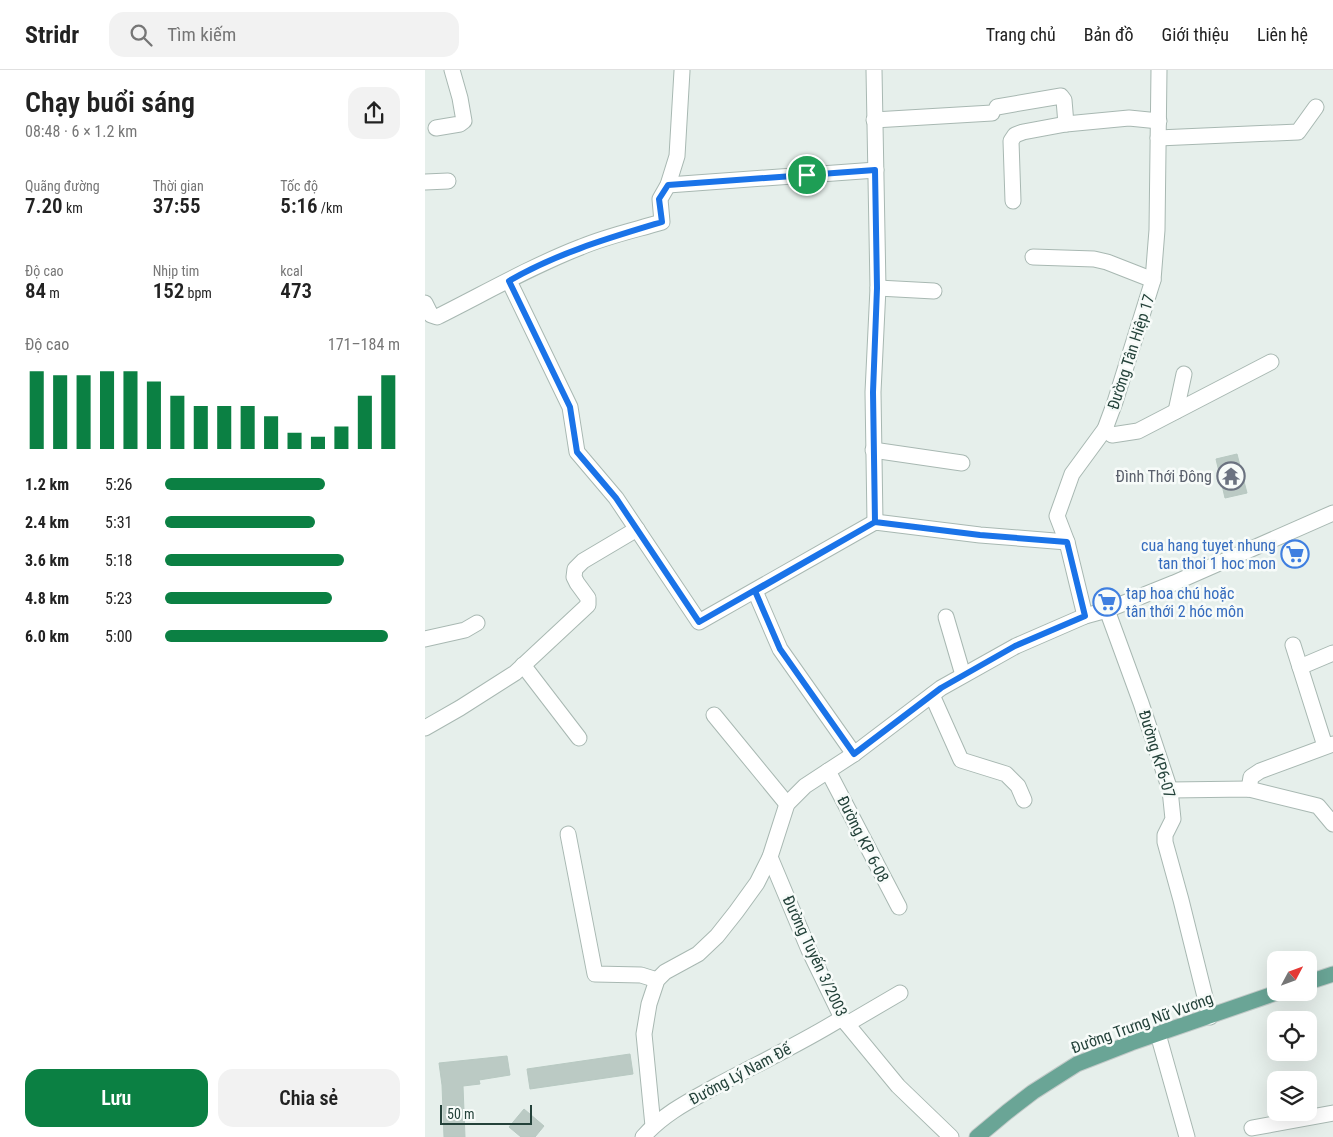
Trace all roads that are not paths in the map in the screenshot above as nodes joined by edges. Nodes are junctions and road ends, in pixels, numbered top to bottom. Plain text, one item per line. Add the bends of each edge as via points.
1 (451, 70) edge
2 (874, 70) edge
3 (1159, 70) edge
4 (682, 71) edge
5 (1316, 107) dead end
6 (874, 120) junction
7 (1159, 121) junction
8 (1066, 124) junction
9 (436, 128) dead end
10 (1158, 138) junction
11 (875, 170) junction
12 (425, 182) edge
13 (448, 182) dead end
14 (668, 185) junction
15 (1013, 201) dead end
16 (1033, 258) dead end
17 (1153, 280) junction
18 (509, 281) junction
19 (877, 288) junction
20 (935, 291) dead end
21 (425, 303) edge
22 (1271, 362) dead end
23 (1184, 374) dead end
24 (1176, 411) junction
25 (1105, 429) junction
26 (873, 450) junction
27 (962, 463) dead end
28 (1333, 513) edge
29 (875, 522) junction
30 (637, 529) junction
31 (1067, 542) junction
32 (755, 591) junction
33 (1107, 610) junction
34 (1085, 616) junction
35 (946, 617) dead end
36 (477, 623) dead end
37 (425, 639) edge
38 (1293, 645) dead end
39 (1333, 653) edge
40 (523, 665) junction
41 (1300, 667) junction
42 (963, 675) junction
43 (932, 695) junction
44 (715, 715) dead end
45 (425, 728) edge
46 (579, 738) dead end
47 (1329, 745) edge
48 (854, 754) junction
49 (828, 771) junction
50 (1249, 789) junction
51 (1170, 790) junction
52 (1024, 800) dead end
53 (787, 804) junction
54 (1327, 805) edge
55 (1333, 824) edge
56 (568, 834) dead end
57 (769, 856) junction
58 (899, 908) dead end
59 (1333, 974) edge
60 (1317, 979) edge
61 (657, 980) junction
62 (900, 993) dead end
63 (1267, 996) edge
64 (1210, 1017) junction
65 (845, 1021) junction
66 (1158, 1034) junction
67 (1333, 1113) edge
68 (1252, 1128) dead end
69 (652, 1133) edge
70 (951, 1137) edge
71 (977, 1137) edge
72 (1187, 1137) edge

1 - 9 street via 464,121
2 - 6 street
3 - 7 street, Đường Tân Hiệp 17
4 - 14 street via 677,156
5 - 10 street via 1298,132
6 - 8 street via 995,110 1061,96
6 - 11 street
7 - 8 street via 1129,118
7 - 10 street, Đường Tân Hiệp 17
8 - 15 street via 1012,137
10 - 17 street, Đường Tân Hiệp 17
11 - 14 street
11 - 19 street
12 - 13 street
14 - 18 street via 659,199 662,222 582,246
16 - 17 street via 1094,259
17 - 25 street, Đường Tân Hiệp 17
18 - 21 street via 437,317 431,316
18 - 30 street via 570,407 577,452
19 - 20 street
19 - 26 street
22 - 24 street
23 - 24 street
24 - 25 street via 1138,431 1112,435
25 - 31 street, Đường Tân Hiệp 17 via 1072,474 1057,516
26 - 27 street
26 - 29 street
28 - 33 street via 1174,584
29 - 31 street
29 - 32 street
30 - 32 street via 699,622
30 - 40 street via 577,566 574,576 589,598 587,605
31 - 34 street, Đường Tân Hiệp 17
32 - 48 street via 780,649
33 - 34 street
33 - 51 street, Đường KP6-07
34 - 42 street via 1015,646
35 - 42 street
36 - 37 street via 465,630
38 - 41 street
39 - 41 street
40 - 45 street via 493,688
40 - 46 street
41 - 47 street
42 - 43 street
43 - 48 street
43 - 52 street via 961,760 1006,774 1018,786
44 - 53 street
47 - 50 street via 1260,771 1251,777
48 - 49 street
49 - 53 street via 805,786
49 - 58 street, Đường KP 6-08
50 - 51 street
50 - 54 street via 1318,806
51 - 64 street, Đường KP6-07 via 1173,819 1165,842
53 - 57 street
54 - 55 street
56 - 61 street via 595,974 641,975
57 - 61 street via 757,883 717,936 697,954
57 - 65 street, Đường Tuyến 3/2003 via 809,950
59 - 60 main road
61 - 69 street via 644,1034
62 - 65 street, Đường Lý Nam Đế
63 - 64 main road, Đường Trưng Nữ Vương
64 - 66 main road, Đường Trưng Nữ Vương
65 - 69 street, Đường Lý Nam Đế via 679,1106
65 - 70 street, Đường Tuyến 3/2003 via 898,1086
66 - 71 main road, Đường Trưng Nữ Vương via 1077,1064 1033,1092
66 - 72 street
67 - 68 street

